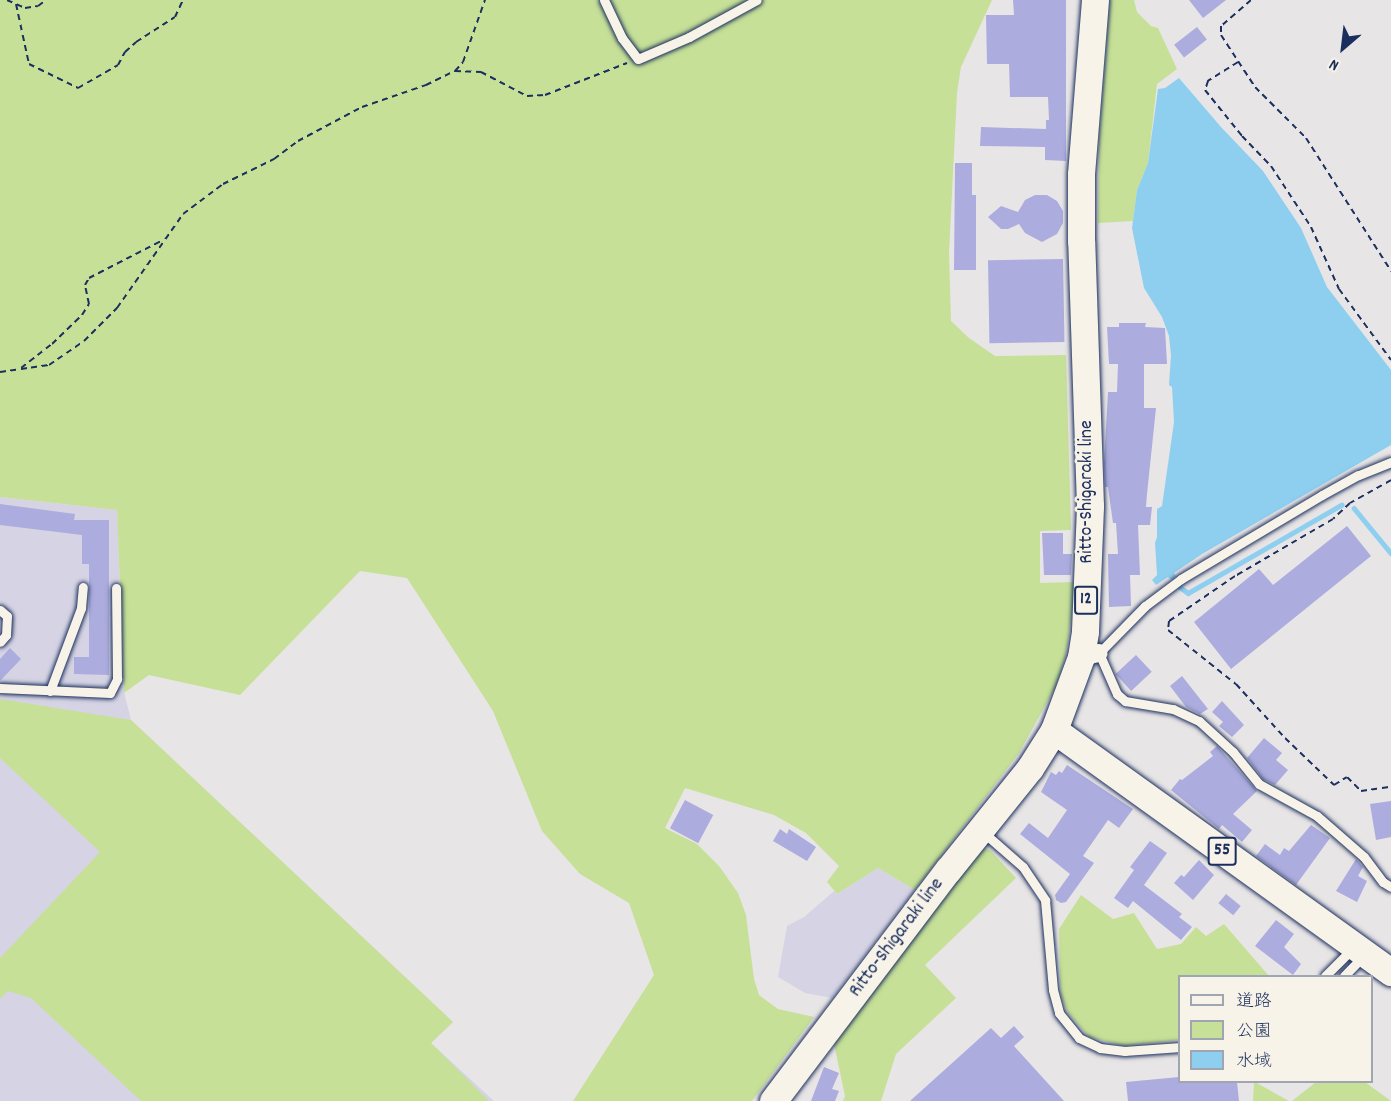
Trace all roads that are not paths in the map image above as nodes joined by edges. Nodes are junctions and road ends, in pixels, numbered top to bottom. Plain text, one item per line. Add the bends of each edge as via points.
1 (604, 0) edge
2 (757, 0) edge
3 (1095, 0) edge
4 (1391, 462) edge
5 (83, 587) dead end
6 (116, 588) dead end
7 (0, 610) edge
8 (0, 642) edge
9 (1090, 655) junction
10 (0, 688) edge
11 (50, 691) junction
12 (1054, 730) junction
13 (981, 830) junction
14 (1391, 887) edge
15 (1360, 950) junction
16 (1391, 972) edge
17 (1326, 975) edge
18 (1345, 975) edge
19 (1178, 1047) edge
20 (773, 1101) edge

1 - 2 lane via 622,38 638,59
3 - 9 main road, Ritto-Shigaraki line / 12 via 1081,174 1090,506 1085,631
4 - 9 lane via 1322,495 1181,579
5 - 11 lane via 81,608
6 - 11 lane via 114,688 102,694
7 - 8 lane via 7,616 6,635
9 - 12 main road, Ritto-Shigaraki line / 12
9 - 14 lane via 1125,701 1173,709 1199,721 1233,752 1259,784 1317,816
10 - 11 lane
12 - 13 main road, Ritto-Shigaraki line / 12 via 1030,768
12 - 15 main road, 55
13 - 19 lane via 1023,867 1045,900 1053,990 1059,1013 1079,1038 1100,1048 1125,1051
13 - 20 main road, Ritto-Shigaraki line / 12
15 - 16 main road, 55
15 - 17 lane
15 - 18 lane

